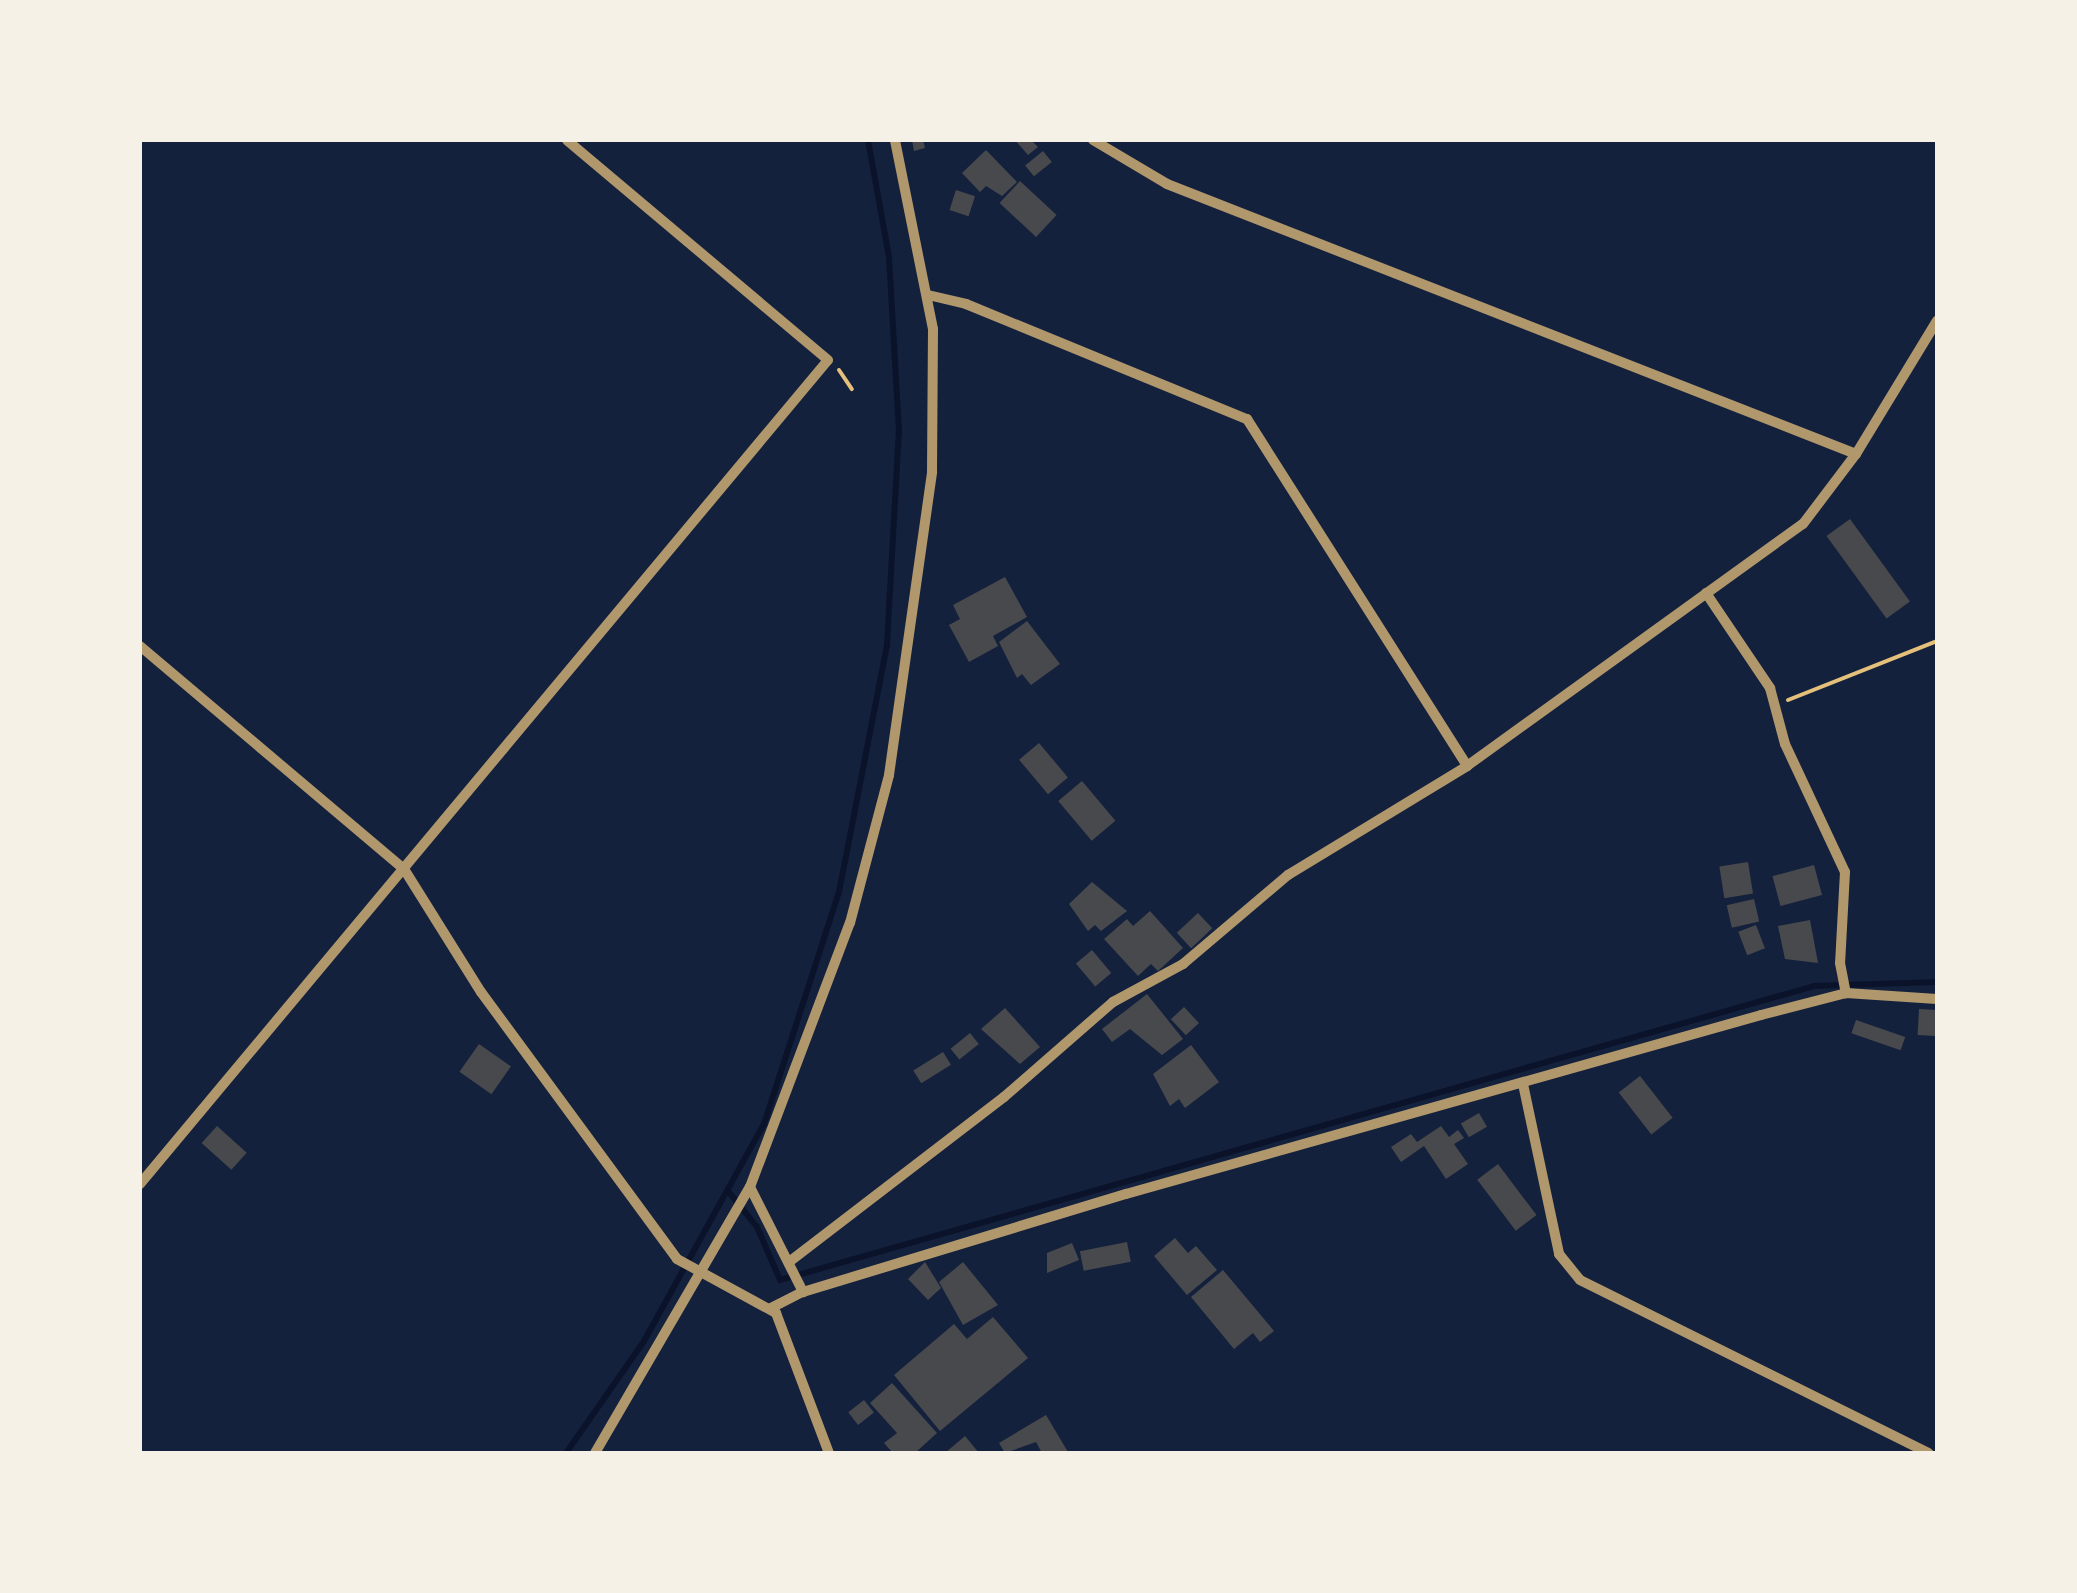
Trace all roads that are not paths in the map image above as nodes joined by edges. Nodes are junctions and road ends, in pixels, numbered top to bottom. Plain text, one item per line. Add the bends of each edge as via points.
1 (567, 140) edge
2 (895, 140) edge
3 (1094, 140) edge
4 (928, 296) junction
5 (1937, 321) edge
6 (1856, 454) junction
7 (1706, 593) junction
8 (140, 646) edge
9 (1467, 766) junction
10 (404, 870) junction
11 (1846, 993) junction
12 (1937, 999) edge
13 (1524, 1084) junction
14 (140, 1184) edge
15 (750, 1187) junction
16 (789, 1262) junction
17 (698, 1274) junction
18 (803, 1292) junction
19 (772, 1308) junction
20 (595, 1453) edge
21 (829, 1453) edge
22 (1928, 1453) edge

1 - 10 street via 828,360
2 - 4 street
3 - 6 street via 1166,184
4 - 9 street via 966,304 1248,419
4 - 15 street via 932,472 889,774 850,923
5 - 6 street
6 - 7 street via 1803,524
7 - 9 street
7 - 11 street via 1770,688 1845,872 1840,963
8 - 10 street
9 - 16 street via 1288,875 1183,964 1113,1002 1004,1097
10 - 14 street
10 - 17 street via 480,992 677,1259
11 - 12 street
11 - 13 street
13 - 18 street
13 - 22 street via 1559,1254 1580,1280
15 - 16 street
15 - 17 street
16 - 18 street
17 - 19 street
17 - 20 street
18 - 19 street
19 - 21 street

